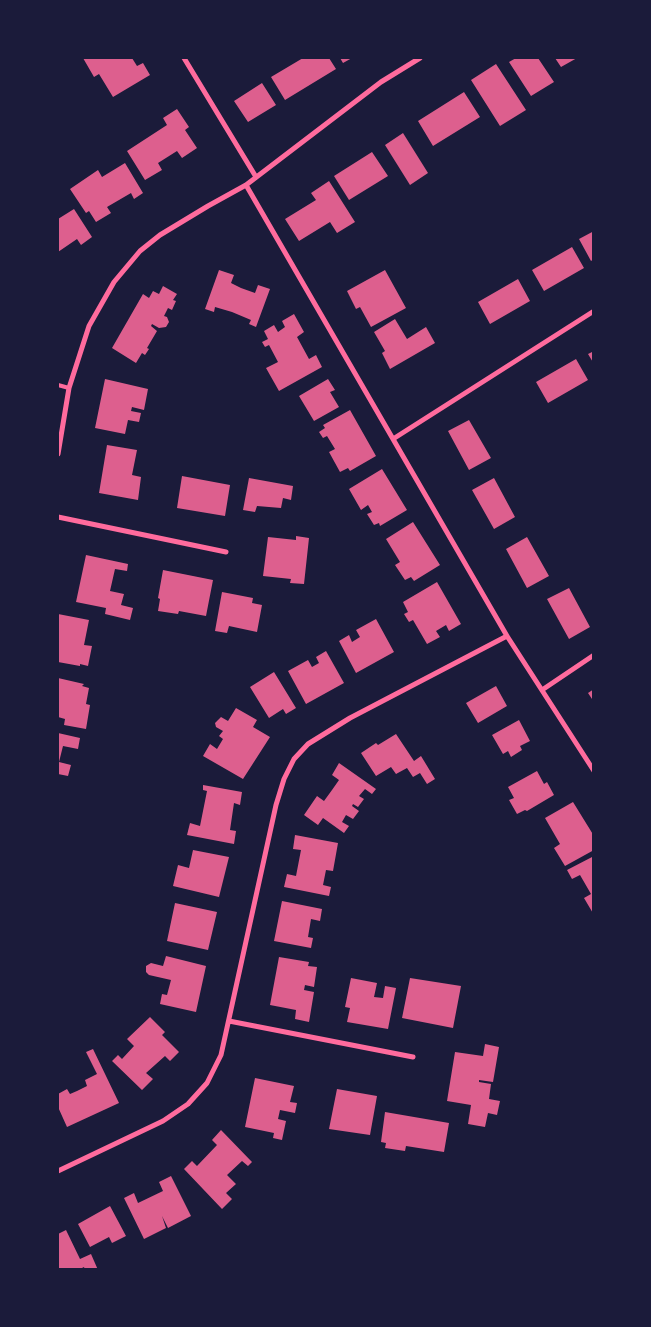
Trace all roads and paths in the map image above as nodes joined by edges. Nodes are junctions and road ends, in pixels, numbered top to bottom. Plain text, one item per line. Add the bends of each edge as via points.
1 (184, 58) edge
2 (420, 58) edge
3 (256, 177) junction
4 (246, 185) junction
5 (594, 311) edge
6 (58, 385) edge
7 (69, 388) junction
8 (393, 439) junction
9 (58, 454) edge
10 (58, 517) edge
11 (226, 552) dead end
12 (507, 636) junction
13 (594, 655) edge
14 (542, 690) junction
15 (594, 771) edge
16 (229, 1021) junction
17 (413, 1057) dead end
18 (58, 1171) edge

1 - 3 street
2 - 3 street via 381,82
3 - 4 street
4 - 7 street via 140,251 114,282 89,326
4 - 8 street
5 - 8 street
6 - 7 lane
7 - 9 street
8 - 12 street
10 - 11 street
12 - 14 street
12 - 16 street via 350,718 308,744 294,759 276,805
13 - 14 street
14 - 15 street
16 - 17 street
16 - 18 street via 221,1055 207,1083 188,1104 163,1121

